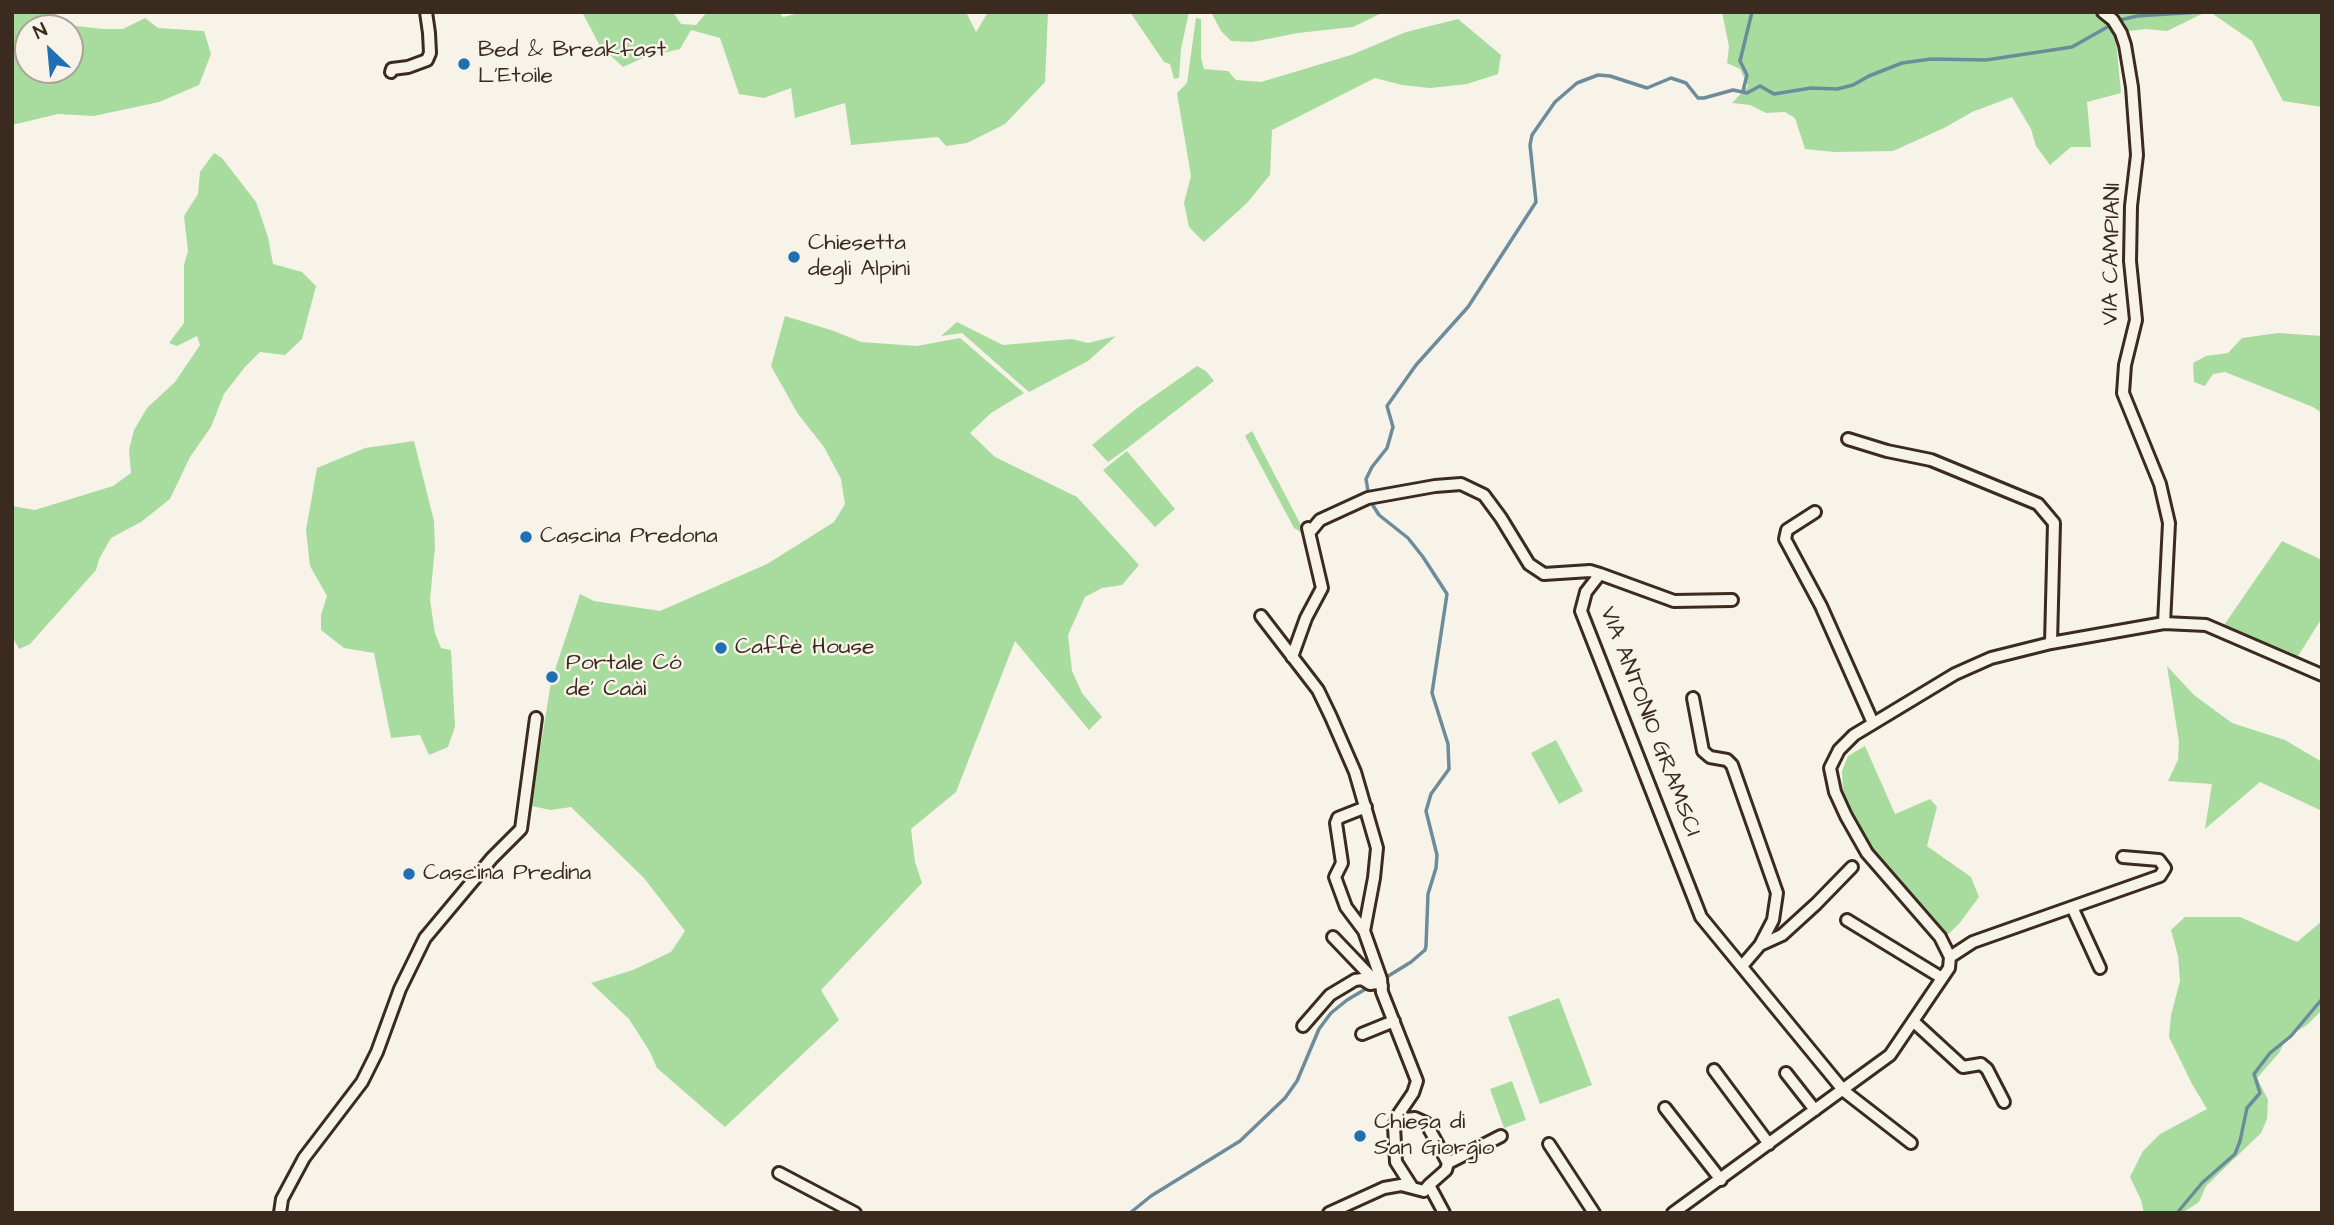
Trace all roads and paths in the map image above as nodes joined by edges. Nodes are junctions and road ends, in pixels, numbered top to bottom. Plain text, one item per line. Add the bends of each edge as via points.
1 (426, 12) edge
2 (2103, 12) edge
3 (391, 72) dead end
4 (1848, 439) dead end
5 (1815, 512) dead end
6 (1600, 574) junction
7 (1732, 600) dead end
8 (1261, 616) dead end
9 (2164, 623) junction
10 (2051, 643) junction
11 (1292, 657) junction
12 (2322, 675) edge
13 (1693, 698) dead end
14 (536, 718) dead end
15 (1873, 723) junction
16 (1366, 807) junction
17 (2123, 857) dead end
18 (1852, 867) dead end
19 (2073, 907) junction
20 (1847, 920) dead end
21 (1364, 931) junction
22 (1333, 937) dead end
23 (1760, 945) junction
24 (1950, 957) junction
25 (1742, 966) junction
26 (2100, 968) dead end
27 (1942, 978) junction
28 (1379, 985) junction
29 (1394, 1021) junction
30 (1914, 1022) junction
31 (1303, 1026) dead end
32 (1362, 1034) dead end
33 (1714, 1070) dead end
34 (1786, 1073) dead end
35 (1844, 1091) junction
36 (2004, 1102) dead end
37 (1665, 1108) dead end
38 (1815, 1110) junction
39 (1396, 1120) junction
40 (1502, 1136) dead end
41 (1911, 1143) dead end
42 (1549, 1144) dead end
43 (1769, 1144) junction
44 (1447, 1167) junction
45 (779, 1173) dead end
46 (1721, 1180) junction
47 (1412, 1187) junction
48 (1427, 1188) junction
49 (280, 1213) edge
50 (855, 1213) edge
51 (1329, 1213) edge
52 (1444, 1213) edge
53 (1594, 1213) edge
54 (1673, 1213) edge

1 - 3 street via 427,60
2 - 9 street, VIA CAMPIANI via 2121,33 2132,87 2137,155 2130,261 2136,320 2123,393 2160,484 2169,523
4 - 10 street via 1931,460 2038,504 2054,523
5 - 15 street via 1787,530 1785,539 1821,606
6 - 7 street, VIA ANTONIO GRAMSCI via 1674,601
6 - 11 street via 1544,574 1529,564 1484,495 1461,484 1368,498 1320,520 1309,530 1322,588
6 - 25 street, VIA ANTONIO GRAMSCI via 1586,592 1581,611 1702,917
8 - 11 street
9 - 10 street
9 - 12 street via 2206,625
10 - 15 street via 1991,658 1955,674
11 - 16 street via 1318,690 1356,772
13 - 23 street, VIA ANTONIO GRAMSCI via 1703,751 1732,765 1777,893 1773,920
14 - 49 street via 521,829 425,938 362,1082 304,1158 282,1199
15 - 24 street via 1839,750 1830,768 1835,792 1867,853 1940,937
16 - 21 street via 1377,848
16 - 21 street via 1338,818 1342,863 1335,877 1346,907
17 - 19 street via 2159,860 2165,868 2163,873
18 - 23 street, VIA ANTONIO GRAMSCI via 1782,935
19 - 24 street via 1973,942
19 - 26 street
20 - 27 street
21 - 28 street
22 - 28 street
23 - 25 street, VIA ANTONIO GRAMSCI
24 - 27 street
25 - 35 street, VIA ANTONIO GRAMSCI
27 - 30 street
28 - 29 street
28 - 31 street via 1359,979 1330,995
29 - 32 street
29 - 39 street via 1417,1081
30 - 35 street via 1891,1055
30 - 36 street via 1963,1067 1987,1069
33 - 43 street
34 - 38 street
35 - 38 street
35 - 41 street, VIA ANTONIO GRAMSCI
37 - 46 street
38 - 43 street
39 - 44 street via 1415,1118 1426,1123
39 - 47 street via 1396,1162
40 - 44 street
42 - 53 street
43 - 46 street
44 - 48 street
45 - 50 street
46 - 54 street
47 - 48 street
47 - 51 street via 1384,1188
48 - 52 street

